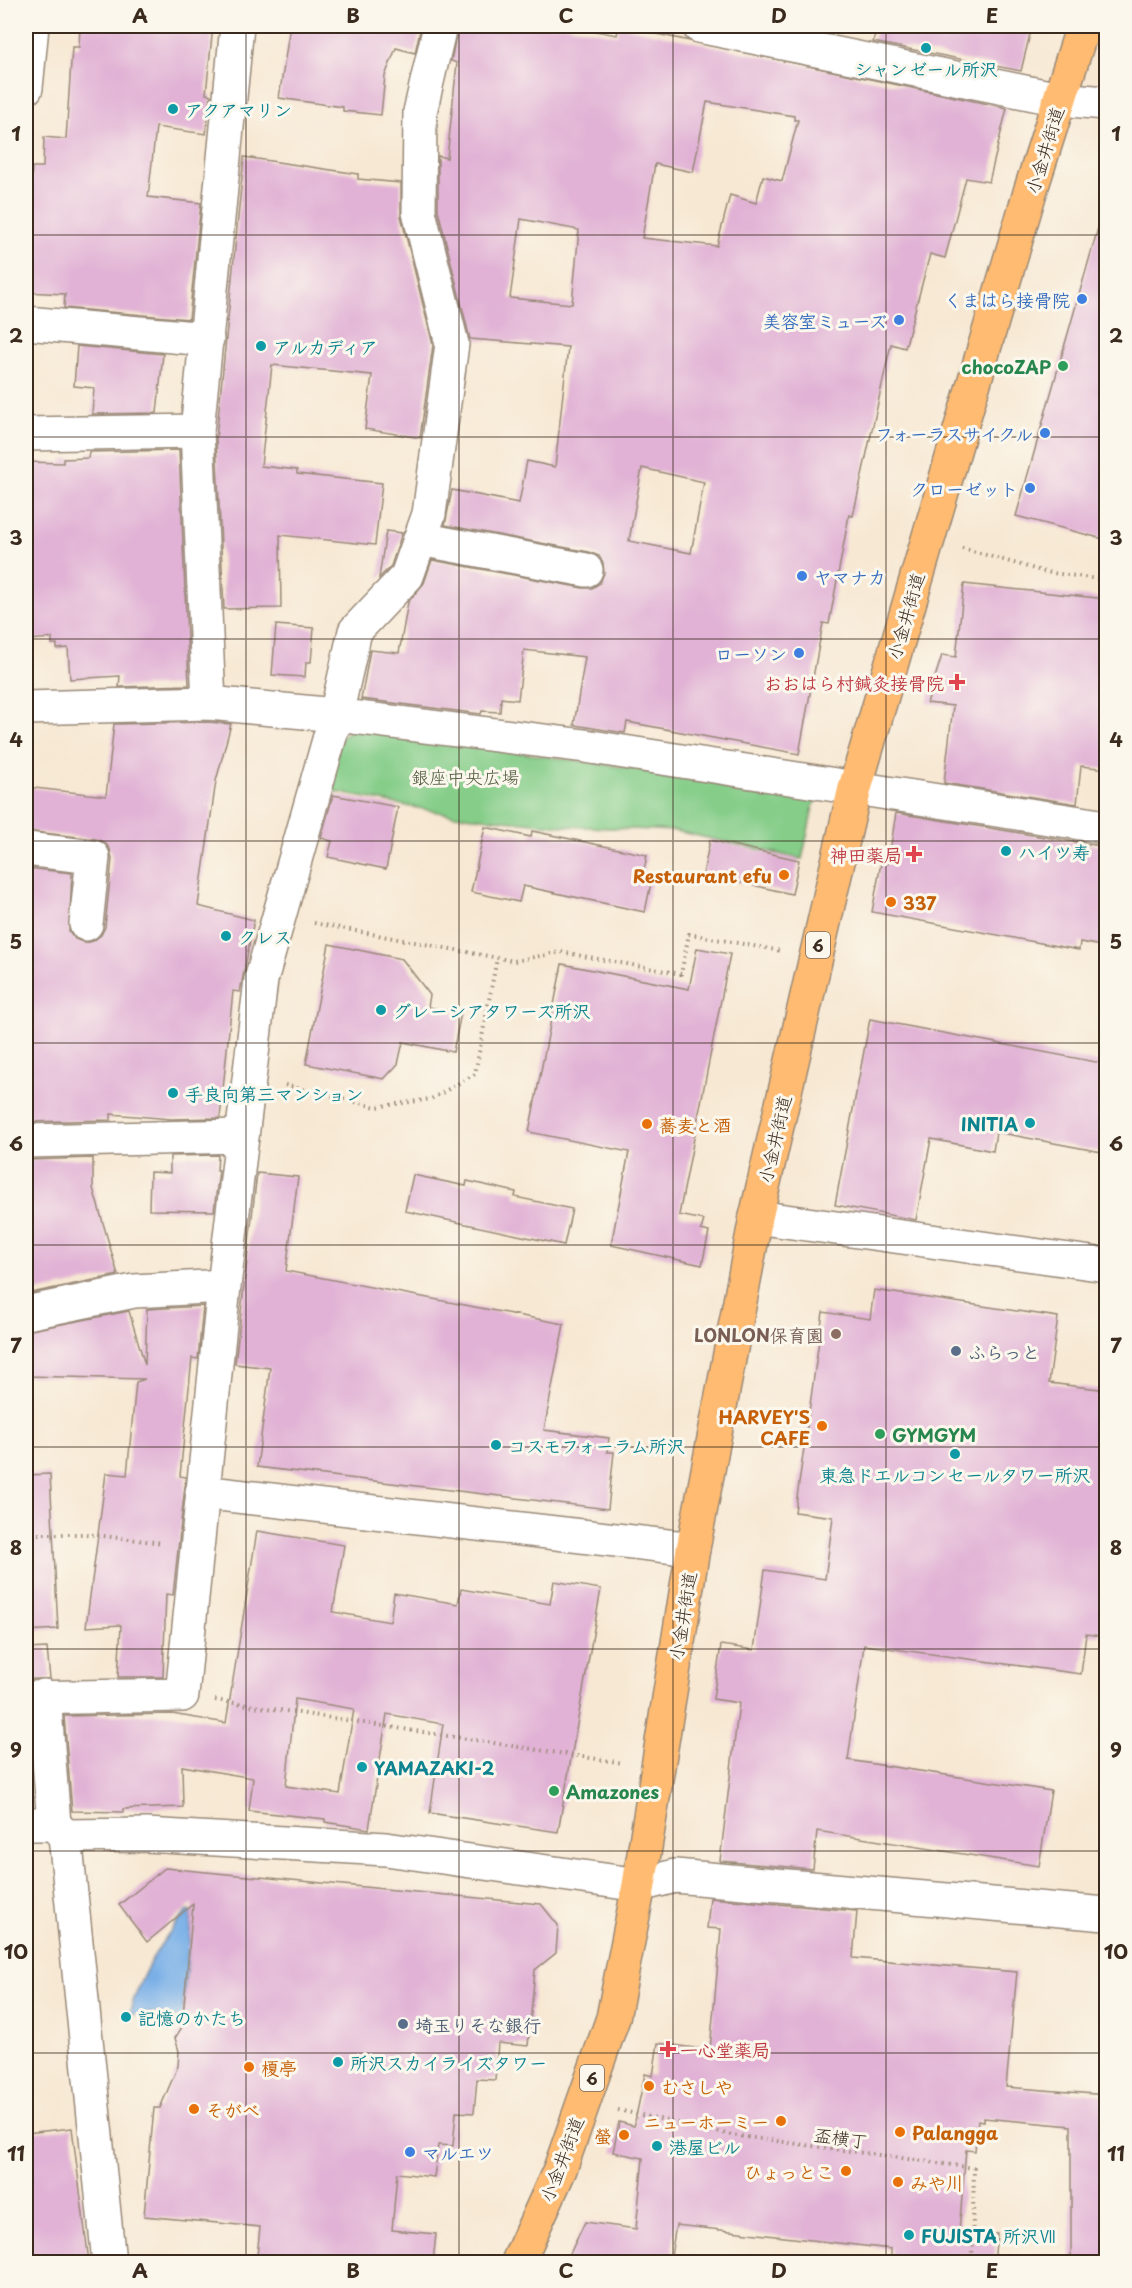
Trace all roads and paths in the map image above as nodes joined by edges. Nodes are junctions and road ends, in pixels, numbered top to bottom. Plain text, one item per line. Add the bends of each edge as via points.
1 (32, 26) edge
2 (237, 26) edge
3 (440, 26) edge
4 (699, 26) edge
5 (1083, 26) edge
6 (26, 88) edge
7 (1059, 99) junction
8 (1107, 103) edge
9 (26, 323) edge
10 (207, 339) junction
11 (197, 431) junction
12 (26, 434) edge
13 (420, 539) junction
14 (962, 548) dead end
15 (586, 570) dead end
16 (1107, 580) edge
17 (209, 703) junction
18 (26, 708) edge
19 (336, 715) junction
20 (855, 788) junction
21 (1107, 828) edge
22 (26, 849) edge
23 (279, 916) junction
24 (86, 924) dead end
25 (785, 952) dead end
26 (497, 957) junction
27 (249, 1078) junction
28 (242, 1136) junction
29 (26, 1141) edge
30 (756, 1217) junction
31 (1107, 1265) edge
32 (224, 1286) junction
33 (26, 1313) edge
34 (202, 1492) junction
35 (26, 1534) edge
36 (196, 1546) junction
37 (693, 1549) junction
38 (35, 1697) edge
39 (231, 1702) dead end
40 (626, 1764) dead end
41 (48, 1828) edge
42 (639, 1885) junction
43 (1107, 1914) edge
44 (613, 2109) dead end
45 (109, 2262) edge
46 (518, 2262) edge
47 (972, 2262) edge

1 - 6 street
2 - 10 street
3 - 13 street via 420,112 418,212 452,344 429,514
4 - 7 street
5 - 7 main road, 小金井街道 / 6
7 - 8 street
7 - 20 main road, 小金井街道 / 6
9 - 10 street
10 - 11 street
11 - 12 street
11 - 17 street
13 - 15 street
13 - 19 street via 406,576 355,631
14 - 16 path via 1045,572
17 - 18 street
17 - 19 street
19 - 20 street via 585,746
19 - 23 street
20 - 21 street
20 - 30 main road, 小金井街道 / 6
22 - 24 street via 93,857
23 - 26 path
23 - 27 street via 261,980
25 - 26 path via 689,934 681,974 561,952 514,961
26 - 27 path via 475,1074 431,1099 376,1107
27 - 28 street
28 - 29 street
28 - 32 street
30 - 31 street
30 - 37 main road, 小金井街道 / 6
32 - 33 street via 134,1291
32 - 34 street
34 - 36 street
34 - 37 street
35 - 36 path via 86,1534
36 - 38 street via 182,1695
37 - 42 main road, 小金井街道 / 6
38 - 41 street
39 - 40 path
41 - 42 street via 386,1849
41 - 45 street
42 - 43 street via 675,1876
42 - 46 main road, 小金井街道 / 6 via 613,2018 560,2169
44 - 47 path, 盃横丁 via 732,2135 974,2168

